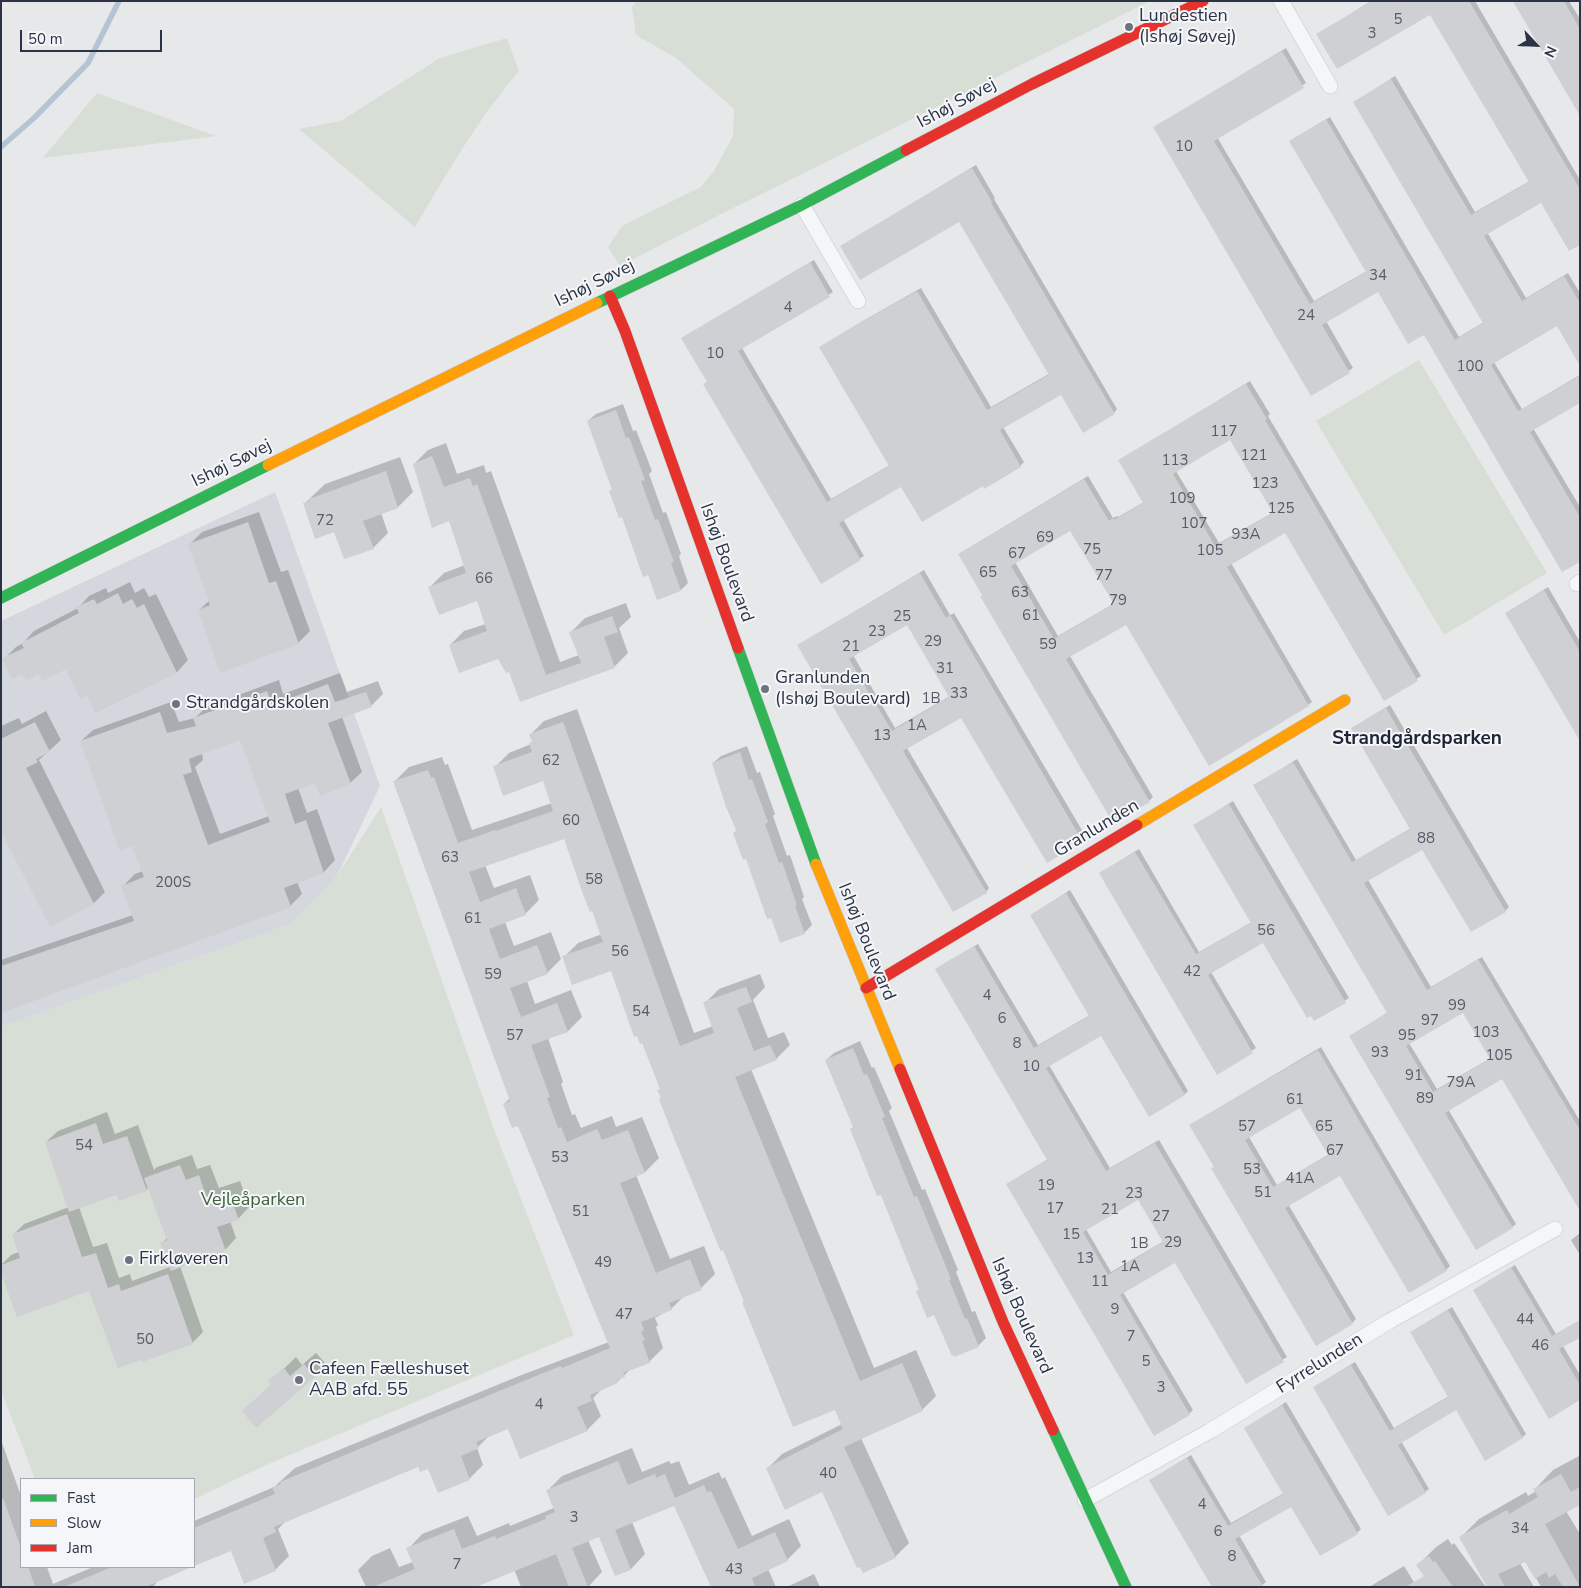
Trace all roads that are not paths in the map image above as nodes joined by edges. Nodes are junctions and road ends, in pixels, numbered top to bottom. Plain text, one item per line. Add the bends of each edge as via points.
1 (1203, 1) edge
2 (1281, 1) edge
3 (1330, 86) dead end
4 (802, 205) junction
5 (610, 296) junction
6 (858, 300) dead end
7 (1, 598) edge
8 (1345, 700) dead end
9 (866, 988) junction
10 (1555, 1230) dead end
11 (1085, 1500) junction
12 (1126, 1587) edge

1 - 4 street, Ishøj Søvej via 1032,84
2 - 3 street
4 - 5 street, Ishøj Søvej
4 - 6 street
5 - 7 street, Ishøj Søvej
5 - 9 street, Ishøj Boulevard via 822,880
8 - 9 street, Granlunden
9 - 11 street, Ishøj Boulevard via 1003,1322
10 - 11 street, Fyrrelunden via 1388,1322 1210,1431
11 - 12 street, Ishøj Boulevard

